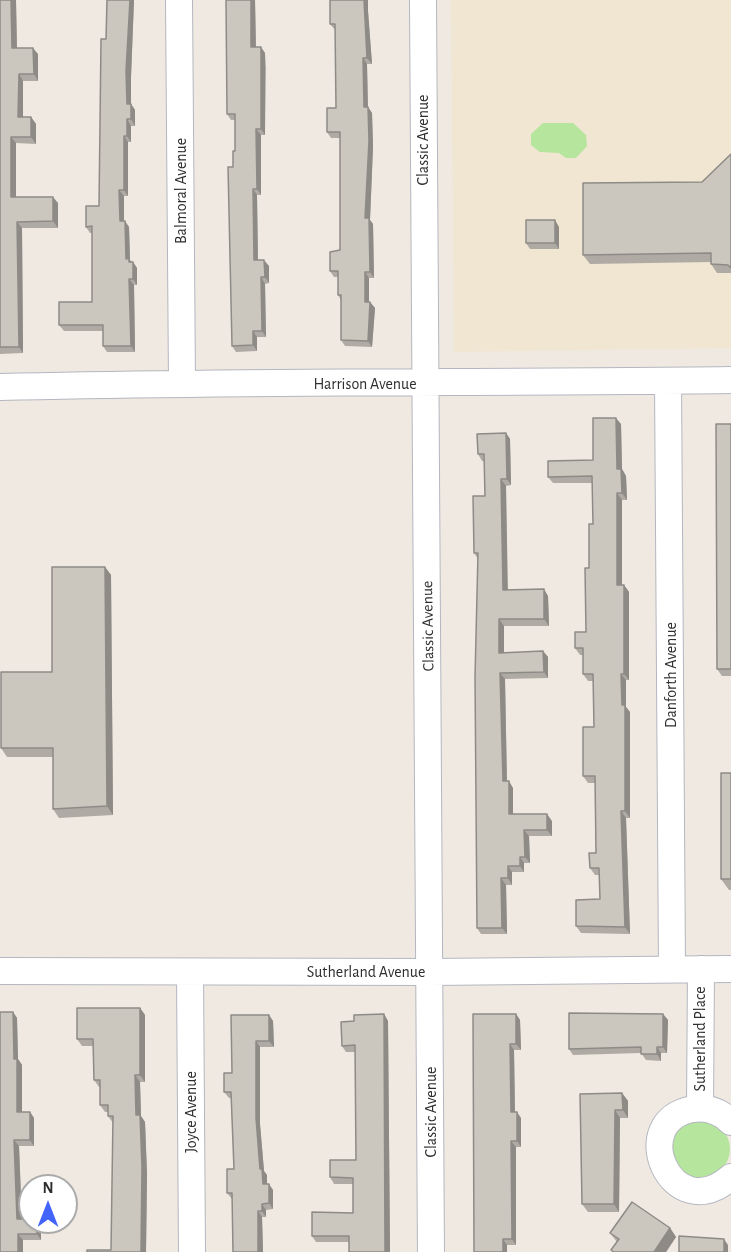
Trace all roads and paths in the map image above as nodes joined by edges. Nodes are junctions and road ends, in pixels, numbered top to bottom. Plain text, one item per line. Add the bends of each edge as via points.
1 (179, 0) edge
2 (423, 0) edge
3 (731, 380) edge
4 (668, 381) junction
5 (182, 383) junction
6 (426, 384) junction
7 (0, 387) edge
8 (672, 969) junction
9 (701, 969) junction
10 (731, 969) edge
11 (0, 971) edge
12 (431, 972) junction
13 (190, 973) junction
14 (700, 1108) junction
15 (731, 1122) edge
16 (731, 1177) edge
17 (192, 1252) edge
18 (431, 1252) edge

1 - 5 street, Balmoral Avenue
2 - 6 street, Classic Avenue
3 - 4 street, Harrison Avenue
4 - 6 street, Harrison Avenue
4 - 8 street, Danforth Avenue
5 - 6 street, Harrison Avenue
5 - 7 street, Harrison Avenue
6 - 12 street, Classic Avenue
8 - 9 street, Sutherland Avenue
8 - 12 street, Sutherland Avenue
9 - 10 street, Sutherland Avenue
9 - 14 street, Sutherland Place
11 - 13 street, Sutherland Avenue
12 - 13 street, Sutherland Avenue
12 - 18 street, Classic Avenue
13 - 17 street, Joyce Avenue
14 - 15 street, Sutherland Place via 713,1110
14 - 16 street, Sutherland Place via 686,1111 665,1128 659,1155 663,1168 671,1179 696,1191 710,1190

